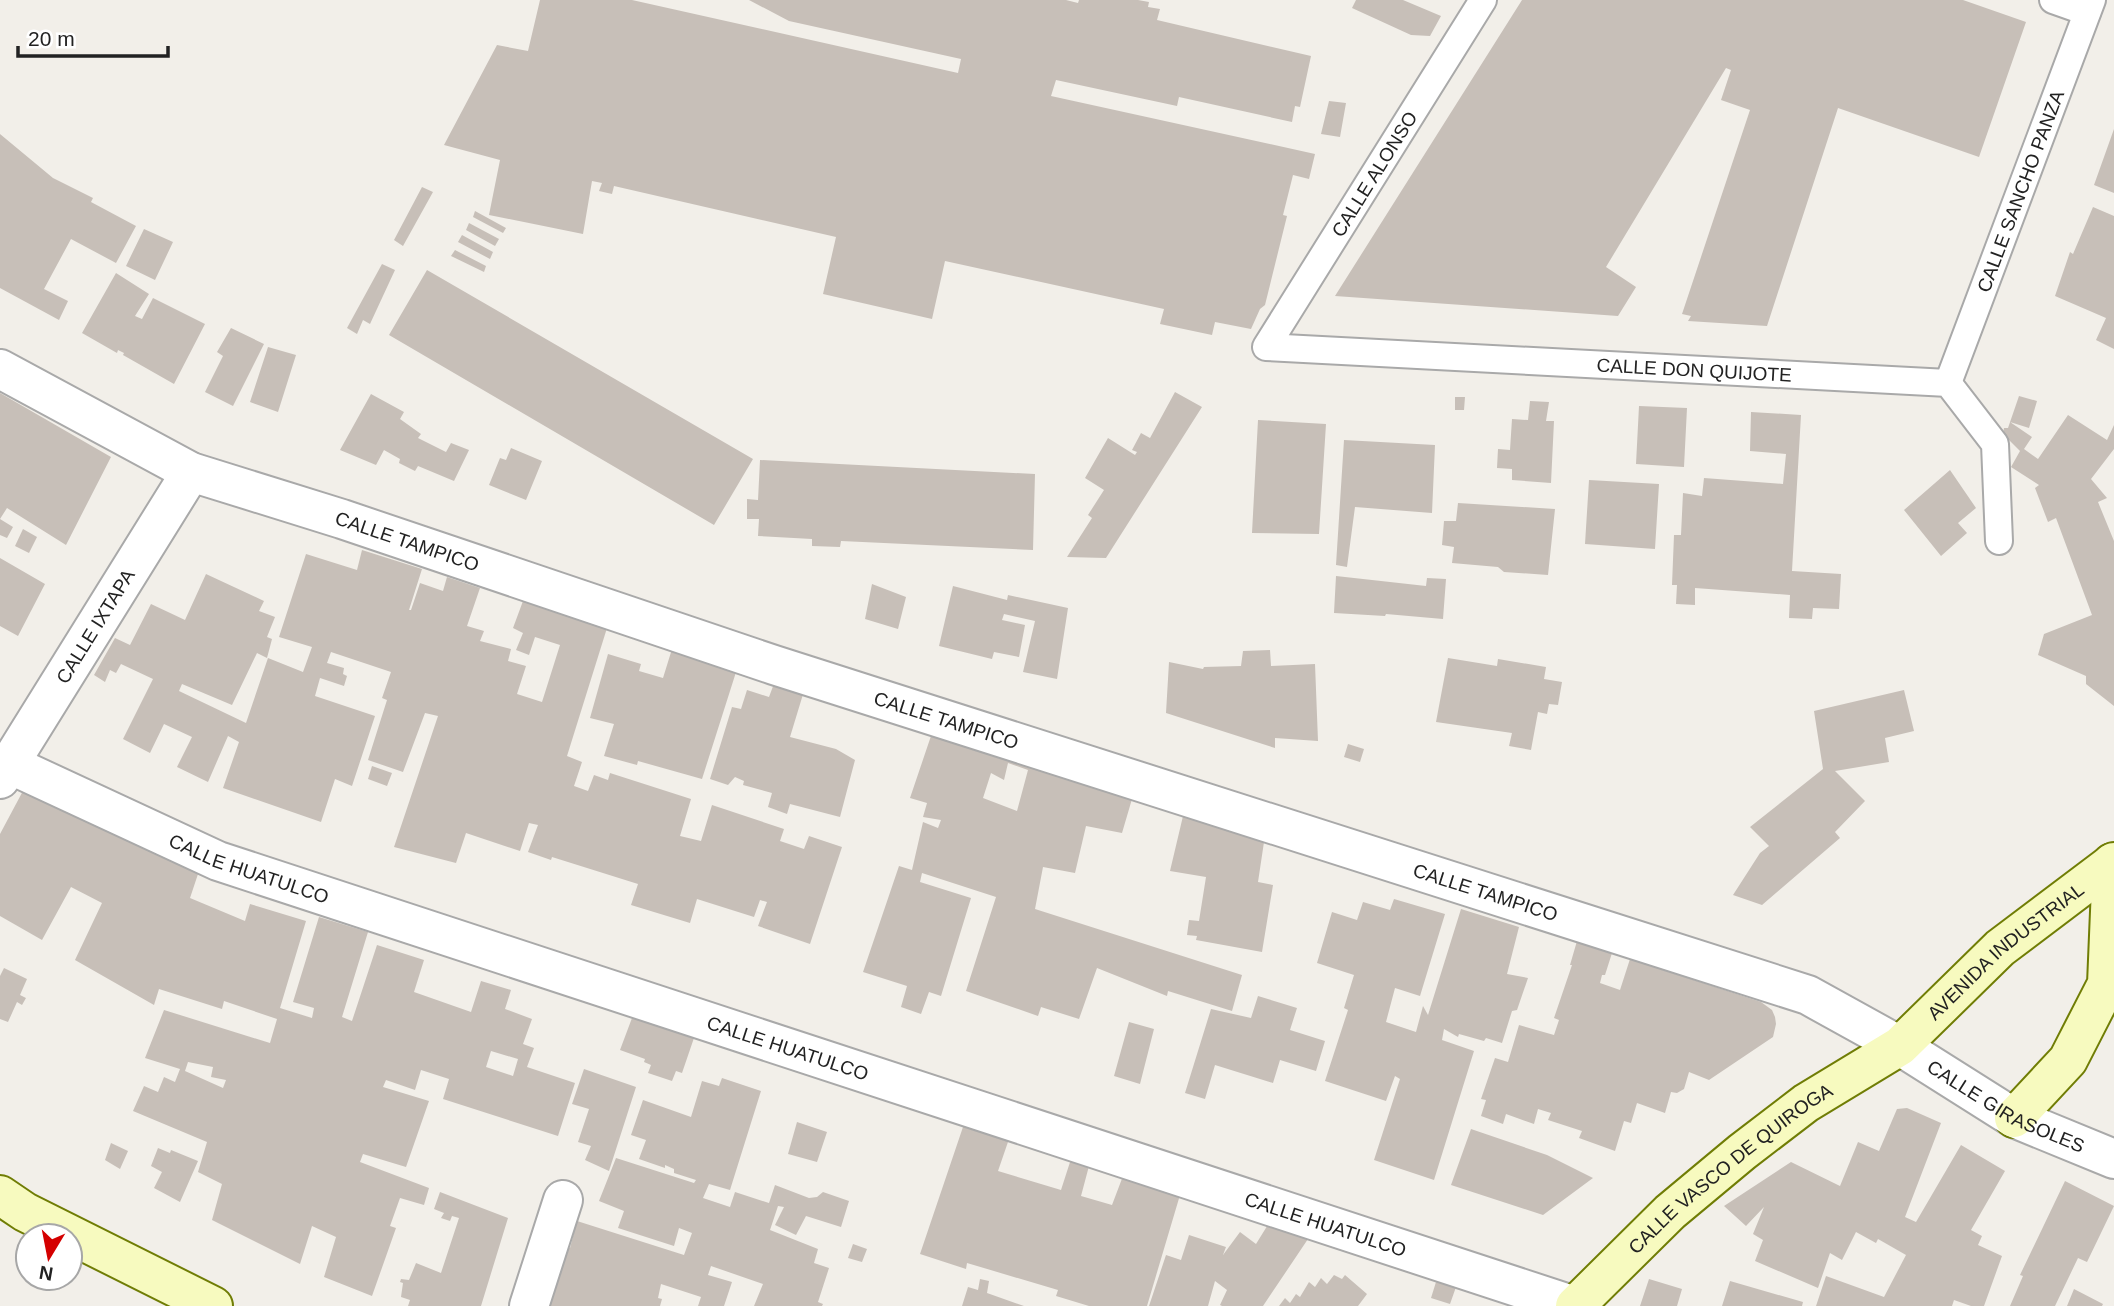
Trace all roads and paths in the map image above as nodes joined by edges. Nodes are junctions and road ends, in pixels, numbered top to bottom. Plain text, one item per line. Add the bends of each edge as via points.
1 (1483, 0) edge
2 (2053, 0) edge
3 (2090, 6) edge
4 (1266, 347) joint
5 (0, 369) edge
6 (1948, 383) junction
7 (191, 472) junction
8 (1999, 541) dead end
9 (4, 772) edge
10 (2113, 863) edge
11 (1900, 1046) junction
12 (2014, 1118) junction
13 (2114, 1159) edge
14 (0, 1195) edge
15 (563, 1200) dead end
16 (213, 1306) edge
17 (529, 1306) edge
18 (1575, 1306) edge

1 - 4 lane, CALLE ALONSO
2 - 3 lane
3 - 6 lane, CALLE SANCHO PANZA
4 - 6 lane, CALLE DON QUIJOTE
5 - 7 street, CALLE TAMPICO
6 - 8 lane via 1995,444
7 - 9 street, CALLE IXTAPA
7 - 11 street, CALLE TAMPICO via 774,665 1808,995
9 - 18 street, CALLE HUATULCO via 218,861
10 - 11 street, AVENIDA INDUSTRIAL via 2000,948
10 - 12 street via 2107,984 2068,1060
11 - 12 street, CALLE GIRASOLES
11 - 18 street, CALLE VASCO DE QUIROGA via 1806,1103 1742,1152 1670,1212
12 - 13 street, CALLE GIRASOLES
14 - 16 street via 25,1212
15 - 17 street

